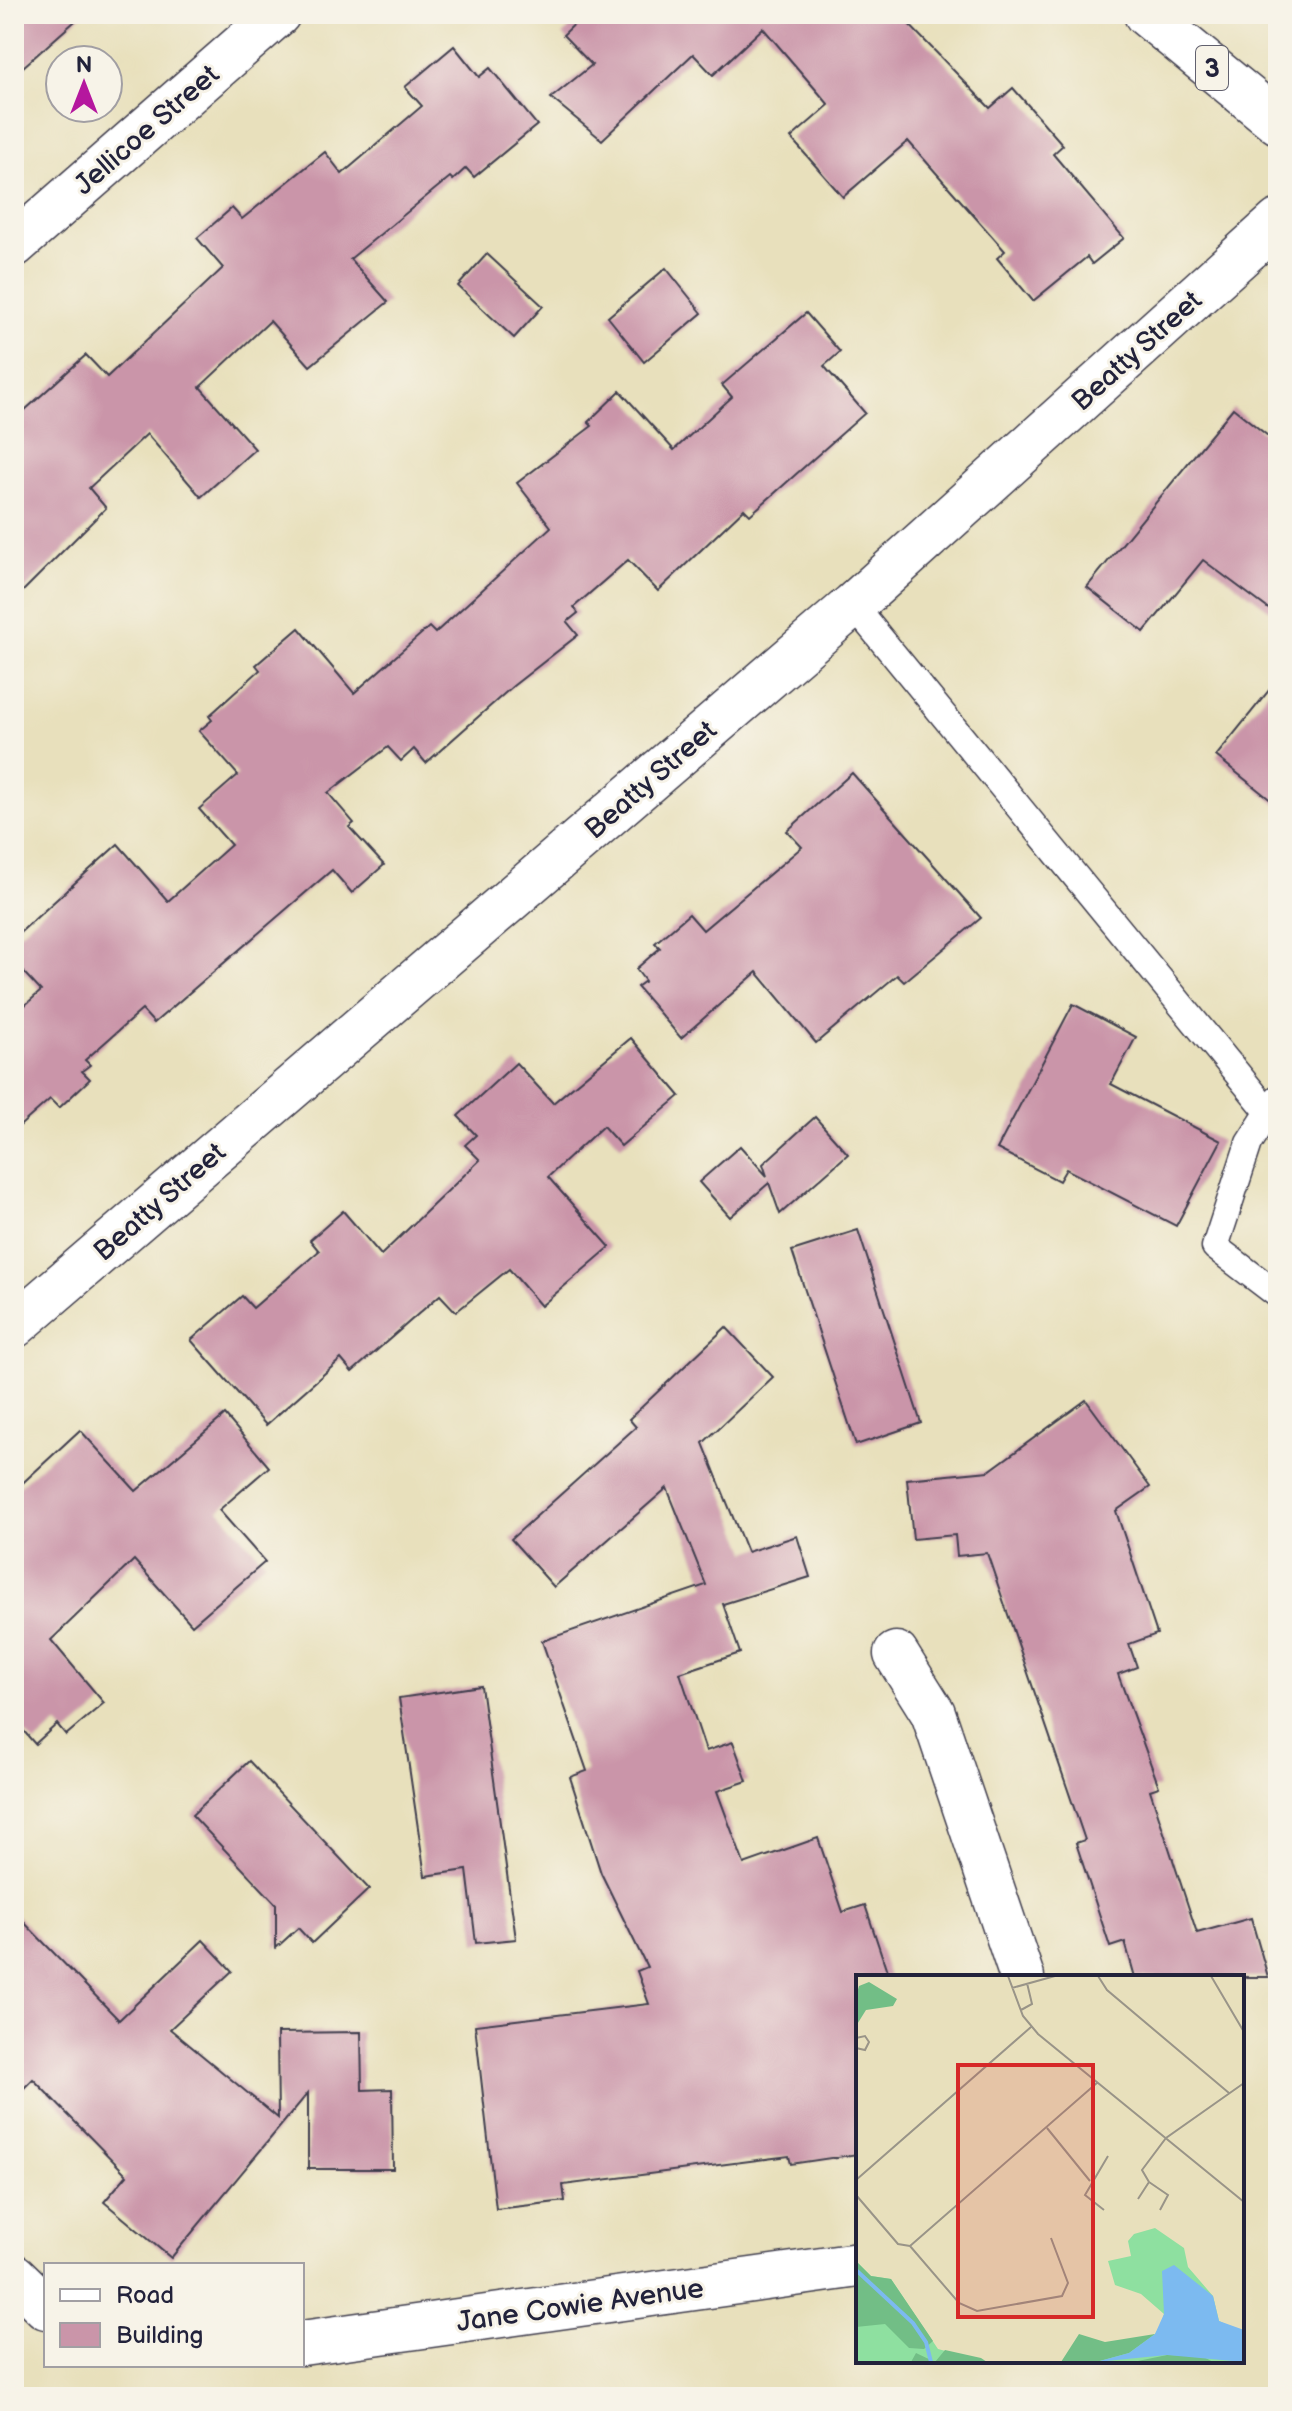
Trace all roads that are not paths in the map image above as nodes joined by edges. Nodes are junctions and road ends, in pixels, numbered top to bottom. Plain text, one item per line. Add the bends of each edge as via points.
1 (278, 14) edge
2 (1146, 14) edge
3 (1278, 122) edge
4 (1278, 222) edge
5 (14, 245) edge
6 (853, 605) junction
7 (1273, 1105) edge
8 (1278, 1295) edge
9 (14, 1326) edge
10 (896, 1654) dead end
11 (1021, 1975) edge
12 (856, 2265) edge
13 (14, 2276) edge
14 (44, 2305) edge
15 (304, 2343) edge

1 - 5 street, Jellicoe Street
2 - 3 street, 3
4 - 6 street, Beatty Street
6 - 7 lane
6 - 9 street, Beatty Street
7 - 8 lane via 1249,1143 1215,1247
10 - 11 street via 933,1713
12 - 15 street, Jane Cowie Avenue
13 - 14 street

